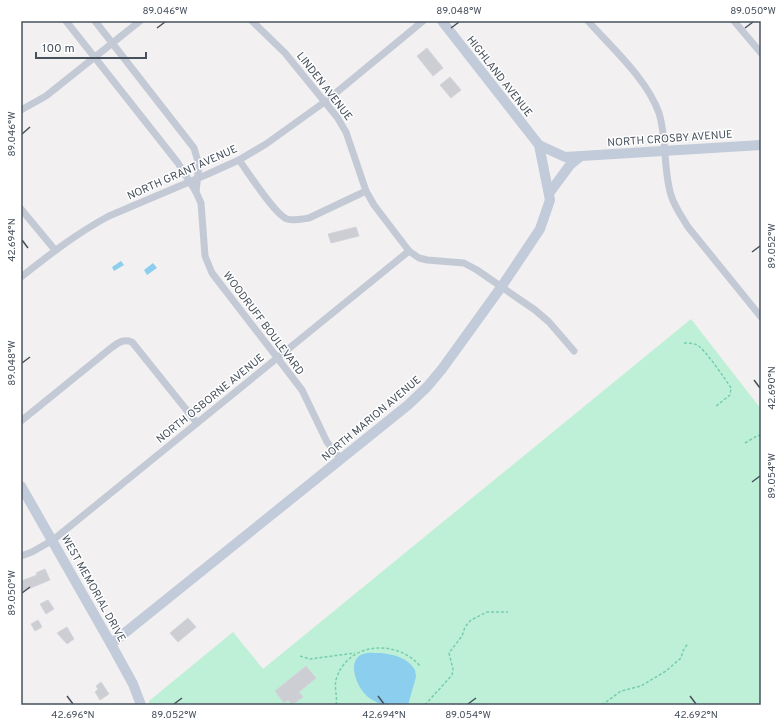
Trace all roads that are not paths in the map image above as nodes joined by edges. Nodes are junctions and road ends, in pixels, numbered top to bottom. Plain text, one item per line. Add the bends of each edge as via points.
1 (66, 21) edge
2 (95, 21) edge
3 (140, 21) edge
4 (252, 21) edge
5 (423, 21) edge
6 (442, 21) edge
7 (588, 21) edge
8 (734, 21) edge
9 (113, 43) junction
10 (761, 53) edge
11 (96, 57) junction
12 (326, 101) junction
13 (21, 110) edge
14 (539, 145) junction
15 (761, 145) edge
16 (664, 150) junction
17 (582, 156) junction
18 (239, 160) junction
19 (199, 178) junction
20 (190, 182) junction
21 (366, 191) junction
22 (196, 192) junction
23 (550, 192) junction
24 (21, 208) edge
25 (55, 250) junction
26 (409, 251) junction
27 (21, 277) edge
28 (502, 286) junction
29 (761, 317) edge
30 (574, 351) dead end
31 (277, 358) junction
32 (21, 421) edge
33 (197, 423) junction
34 (340, 459) junction
35 (21, 486) edge
36 (52, 540) junction
37 (21, 556) edge
38 (111, 644) junction
39 (141, 705) edge

1 - 11 street, WOODRUFF BOULEVARD
2 - 9 street, WOODRUFF BOULEVARD
3 - 9 street
4 - 12 street, LINDEN AVENUE via 285,53
5 - 12 street, NORTH GRANT AVENUE
6 - 14 street, HIGHLAND AVENUE
7 - 16 street via 644,85 653,99 659,115
8 - 10 street
9 - 11 street
9 - 19 street, WOODRUFF BOULEVARD via 194,148
11 - 13 street via 46,96
11 - 20 street, WOODRUFF BOULEVARD
12 - 18 street, NORTH GRANT AVENUE via 284,132
12 - 21 street, LINDEN AVENUE via 346,132
14 - 17 street, NORTH CROSBY AVENUE via 565,157
14 - 23 street, NORTH MARION AVENUE
15 - 16 street, NORTH CROSBY AVENUE
16 - 17 street, NORTH CROSBY AVENUE
16 - 29 street via 671,195 678,211
17 - 23 street via 570,165
18 - 19 street, NORTH GRANT AVENUE
18 - 21 street via 277,211 286,219 309,218
19 - 20 street, NORTH GRANT AVENUE
19 - 22 street, WOODRUFF BOULEVARD
20 - 22 street, WOODRUFF BOULEVARD
20 - 25 street, NORTH GRANT AVENUE via 109,216
21 - 26 street, LINDEN AVENUE
22 - 31 street, WOODRUFF BOULEVARD via 201,203 205,256 212,272
23 - 28 street, NORTH MARION AVENUE via 547,213 540,229
24 - 25 street
25 - 27 street, NORTH GRANT AVENUE
26 - 28 street, LINDEN AVENUE via 427,260 464,263
26 - 31 street, NORTH OSBORNE AVENUE
28 - 30 street, LINDEN AVENUE via 549,322
28 - 34 street, NORTH MARION AVENUE via 427,387
31 - 33 street, NORTH OSBORNE AVENUE
31 - 34 street, WOODRUFF BOULEVARD via 302,390 327,442
32 - 33 street via 120,341 126,340 132,342
33 - 36 street, NORTH OSBORNE AVENUE
34 - 38 street, NORTH MARION AVENUE
35 - 36 street, WEST MEMORIAL DRIVE
36 - 37 street, NORTH OSBORNE AVENUE
36 - 38 street, WEST MEMORIAL DRIVE
38 - 39 street, WEST MEMORIAL DRIVE via 133,684

